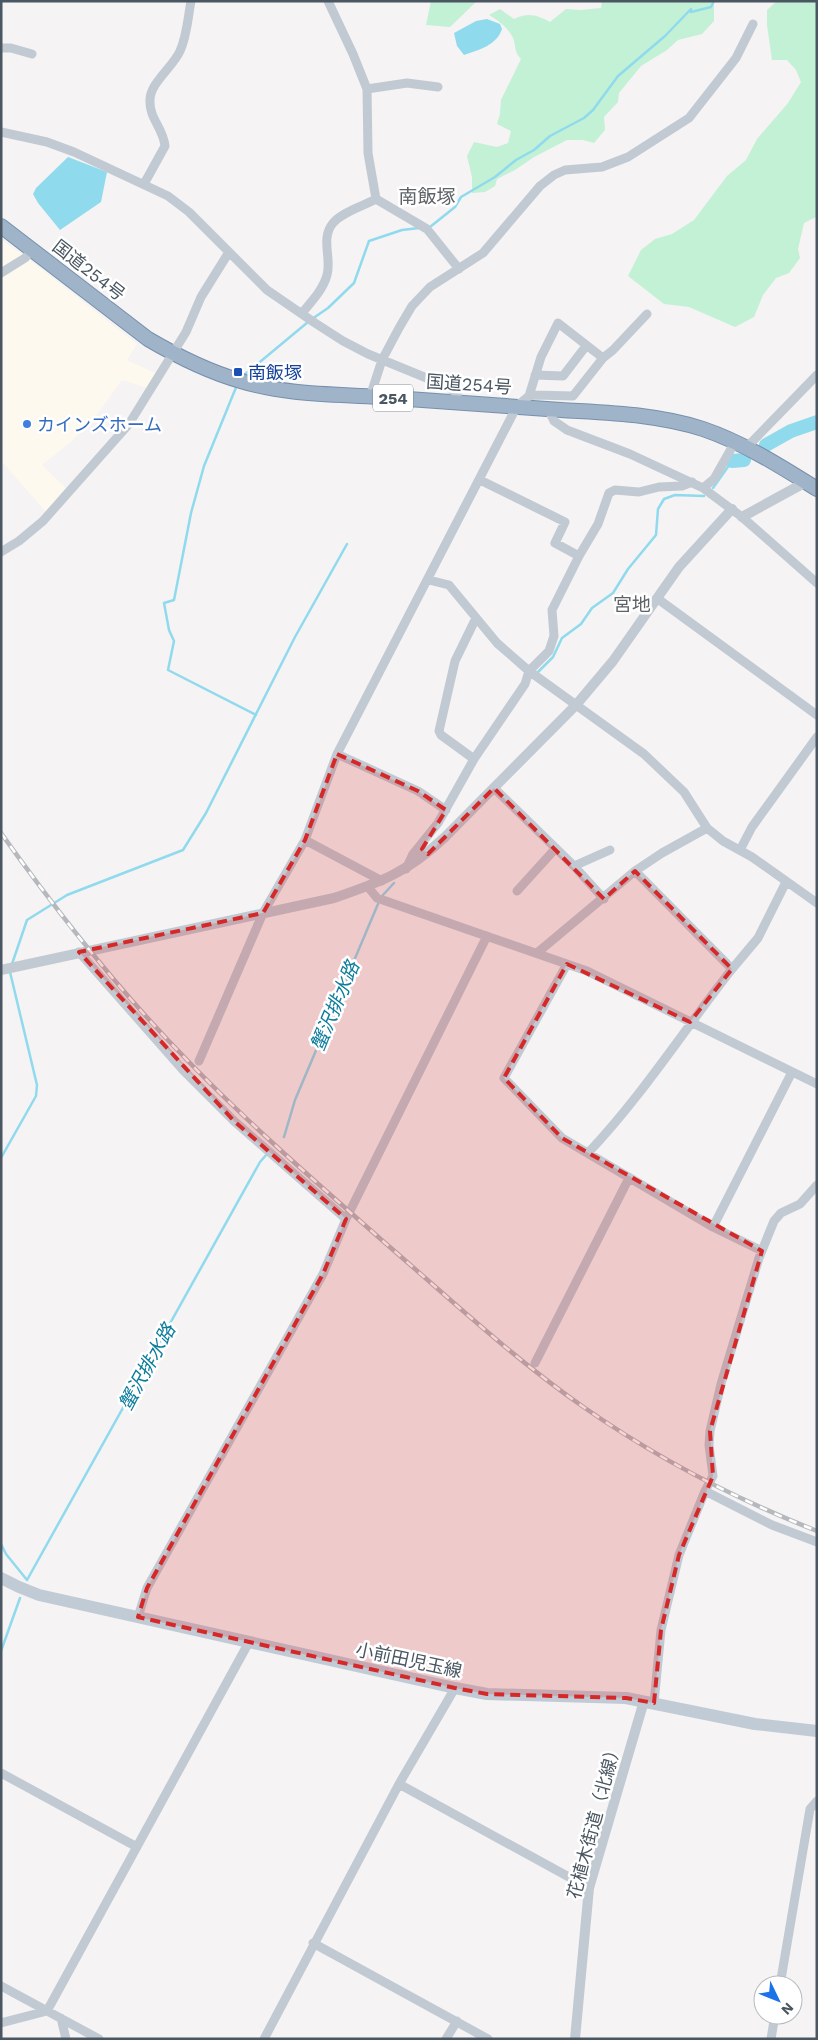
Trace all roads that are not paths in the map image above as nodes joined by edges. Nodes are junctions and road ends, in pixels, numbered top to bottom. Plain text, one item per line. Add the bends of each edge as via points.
1 (190, 1) edge
2 (328, 1) edge
3 (753, 24) dead end
4 (1, 48) edge
5 (32, 54) dead end
6 (438, 87) dead end
7 (367, 89) junction
8 (1, 132) edge
9 (144, 184) junction
10 (376, 199) junction
11 (1, 226) edge
12 (32, 250) junction
13 (229, 252) junction
14 (459, 269) junction
15 (1, 273) edge
16 (302, 313) junction
17 (647, 314) dead end
18 (586, 346) junction
19 (174, 354) junction
20 (603, 358) junction
21 (382, 360) junction
22 (535, 375) junction
23 (817, 375) edge
24 (370, 396) junction
25 (529, 396) junction
26 (457, 402) junction
27 (517, 406) junction
28 (548, 409) junction
29 (741, 445) junction
30 (480, 480) junction
31 (692, 482) junction
32 (813, 483) edge
33 (703, 488) junction
34 (732, 509) junction
35 (742, 517) junction
36 (1, 552) edge
37 (579, 556) junction
38 (429, 580) junction
39 (817, 583) edge
40 (658, 599) junction
41 (476, 618) junction
42 (529, 671) junction
43 (576, 705) junction
44 (817, 714) edge
45 (817, 738) edge
46 (813, 749) edge
47 (338, 754) junction
48 (474, 759) junction
49 (494, 788) junction
50 (446, 810) junction
51 (707, 828) junction
52 (305, 840) junction
53 (556, 848) junction
54 (610, 850) dead end
55 (740, 850) junction
56 (574, 866) junction
57 (406, 869) junction
58 (635, 871) junction
59 (382, 881) junction
60 (786, 882) junction
61 (368, 887) junction
62 (517, 891) dead end
63 (604, 899) junction
64 (817, 903) edge
65 (262, 913) junction
66 (487, 936) junction
67 (79, 952) junction
68 (537, 953) junction
69 (567, 964) junction
70 (732, 969) junction
71 (1, 970) edge
72 (690, 1022) junction
73 (199, 1061) dead end
74 (792, 1072) junction
75 (817, 1084) edge
76 (588, 1153) junction
77 (629, 1178) junction
78 (817, 1185) edge
79 (346, 1219) junction
80 (714, 1227) junction
81 (762, 1251) junction
82 (535, 1364) dead end
83 (705, 1491) junction
84 (817, 1542) edge
85 (1, 1578) edge
86 (138, 1617) junction
87 (249, 1642) junction
88 (455, 1688) junction
89 (649, 1702) junction
90 (817, 1731) edge
91 (1, 1773) edge
92 (399, 1784) junction
93 (817, 1801) edge
94 (137, 1847) junction
95 (589, 1888) junction
96 (314, 1943) junction
97 (782, 1975) edge
98 (1, 1986) edge
99 (47, 2011) junction
100 (61, 2018) junction
101 (457, 2021) junction
102 (1, 2023) edge
103 (773, 2025) edge
104 (66, 2039) edge
105 (99, 2039) edge
106 (264, 2039) edge
107 (446, 2039) edge
108 (488, 2039) edge
109 (576, 2039) edge
110 (771, 2039) edge

1 - 9 street via 181,50 153,87 150,97 151,115 161,129 165,146
2 - 7 street
3 - 14 street via 736,58 690,118 628,157 602,167 565,170 554,175 540,186 484,253
4 - 5 street
6 - 7 street via 407,83
7 - 10 street via 368,153
8 - 9 street via 56,145
9 - 13 street via 178,202
10 - 14 street via 427,230
10 - 16 street via 342,216 329,228 329,265 325,282
11 - 12 highway, 国道254号 / 254
12 - 15 street
12 - 19 highway, 国道254号 / 254 via 148,339
13 - 16 street via 267,290
13 - 19 street via 201,297
14 - 21 street via 438,281 412,306
16 - 21 street via 343,341
17 - 20 street
18 - 20 street
18 - 22 street via 563,376
18 - 22 street via 558,323
19 - 24 highway, 国道254号 / 254 via 266,388 321,395
19 - 36 street via 129,424 43,521
20 - 25 street via 573,396
21 - 24 street
21 - 26 street via 451,388 457,395
22 - 25 street
23 - 29 street
24 - 26 highway, 国道254号 / 254
25 - 27 street
26 - 27 highway, 国道254号 / 254
27 - 28 highway, 国道254号 / 254
27 - 30 street
28 - 29 highway, 国道254号 / 254 via 644,416 702,429
28 - 31 street via 554,421 567,430
29 - 32 highway, 国道254号 / 254
29 - 33 street
30 - 37 street via 565,522 555,543
30 - 38 street
31 - 33 street
31 - 37 street via 639,492 615,490 609,494 598,524
32 - 35 street
33 - 34 street
34 - 35 street
34 - 40 street via 679,567
35 - 39 street
37 - 42 street via 552,610 554,636 549,651
38 - 41 street via 449,585
38 - 47 street
40 - 43 street
40 - 44 street
41 - 42 street
41 - 48 street via 455,661 439,730 441,735
42 - 43 street
42 - 48 street via 525,684
43 - 49 street
43 - 51 street via 644,754 671,779 684,792
45 - 46 street
46 - 55 street via 752,827
47 - 50 street via 418,791
47 - 52 street
48 - 50 street
49 - 53 street
49 - 57 street via 431,850
50 - 57 street via 413,854
51 - 55 street
51 - 58 street
52 - 59 street
52 - 65 street
53 - 56 street
53 - 62 street
54 - 56 street
55 - 60 street
56 - 63 street
57 - 59 street
58 - 63 street
58 - 70 street
59 - 61 street
60 - 64 street
60 - 70 street via 758,938
61 - 65 street via 334,898
61 - 66 street via 377,898
63 - 68 street
65 - 67 street
65 - 73 street
66 - 68 street
66 - 79 street
67 - 71 street
67 - 79 street via 183,1070 228,1115
68 - 69 street
69 - 72 street
69 - 76 street via 504,1078 562,1138
70 - 72 street
72 - 74 street
72 - 76 street via 669,1056
74 - 75 street
74 - 80 street
76 - 77 street
77 - 80 street
77 - 82 street
78 - 81 street via 800,1204 781,1213 774,1221
79 - 86 street via 322,1274 147,1588
80 - 81 street
81 - 83 street via 710,1431 713,1476
83 - 84 street
83 - 89 street via 679,1556
85 - 86 main road, 小前田児玉線 via 39,1595
86 - 87 main road, 小前田児玉線
87 - 88 main road, 小前田児玉線
87 - 94 street
88 - 89 main road, 小前田児玉線 via 487,1694 626,1698
88 - 92 street
89 - 90 main road, 小前田児玉線 via 754,1724
89 - 95 street, 花植木街道（北線）
91 - 94 street
92 - 95 street
92 - 96 street
93 - 97 street via 810,1809
94 - 99 street
95 - 109 street, 花植木街道（北線）
96 - 101 street
96 - 106 street
98 - 99 street
99 - 100 street
99 - 102 street
100 - 104 street
100 - 105 street
101 - 107 street
101 - 108 street
103 - 110 street

